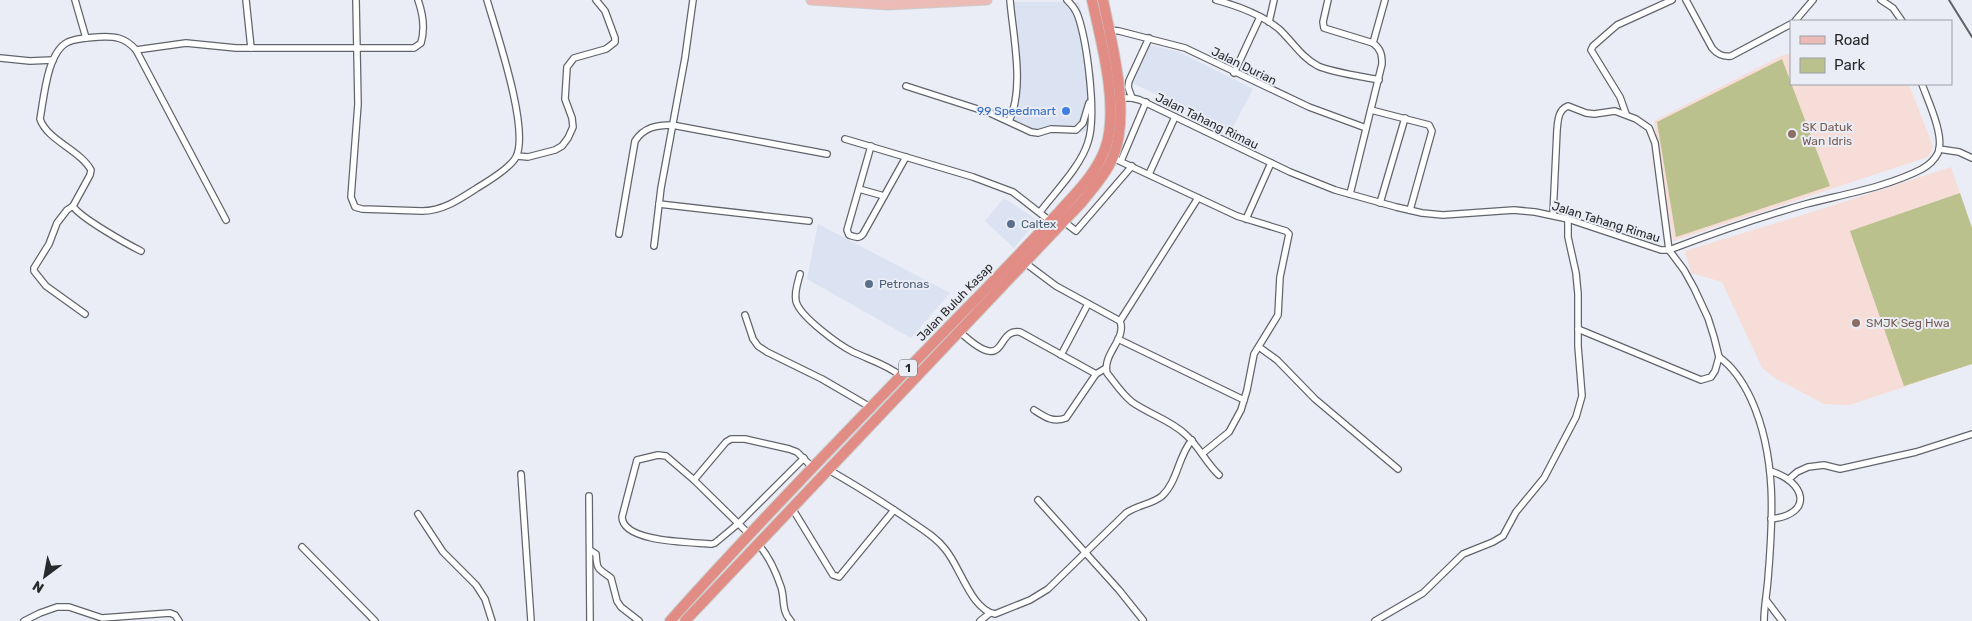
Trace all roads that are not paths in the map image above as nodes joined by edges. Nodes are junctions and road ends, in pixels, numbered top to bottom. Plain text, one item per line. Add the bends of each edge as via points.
1 (75, 0) edge
2 (246, 0) edge
3 (356, 0) edge
4 (418, 0) edge
5 (487, 0) edge
6 (596, 0) edge
7 (693, 0) edge
8 (811, 0) edge
9 (987, 0) edge
10 (1010, 0) edge
11 (1068, 0) edge
12 (1092, 0) edge
13 (1104, 0) edge
14 (1216, 0) edge
15 (1274, 0) edge
16 (1328, 0) edge
17 (1385, 0) edge
18 (1672, 0) edge
19 (1686, 0) edge
20 (1813, 0) edge
21 (1881, 0) edge
22 (1238, 3) edge
23 (1260, 17) junction
24 (1796, 20) edge
25 (1901, 20) edge
26 (1269, 22) junction
27 (1790, 25) edge
28 (1109, 30) junction
29 (86, 38) junction
30 (1149, 38) junction
31 (1373, 44) junction
32 (251, 48) junction
33 (357, 49) junction
34 (136, 50) junction
35 (0, 58) edge
36 (53, 60) junction
37 (1234, 73) junction
38 (1379, 80) junction
39 (1922, 85) edge
40 (906, 86) dead end
41 (1090, 97) junction
42 (1115, 98) junction
43 (1132, 98) junction
44 (1146, 102) junction
45 (1371, 110) junction
46 (1626, 114) junction
47 (1175, 117) junction
48 (1405, 118) junction
49 (1009, 121) junction
50 (672, 125) junction
51 (1366, 128) junction
52 (845, 139) dead end
53 (871, 146) junction
54 (1939, 148) junction
55 (827, 154) dead end
56 (517, 156) junction
57 (906, 157) junction
58 (1972, 158) edge
59 (1117, 159) junction
60 (1271, 163) junction
61 (1132, 166) junction
62 (1149, 174) junction
63 (859, 189) junction
64 (1350, 194) junction
65 (884, 196) junction
66 (1198, 198) junction
67 (1380, 202) junction
68 (659, 204) junction
69 (73, 206) junction
70 (1410, 210) junction
71 (1040, 212) junction
72 (1553, 215) junction
73 (1246, 219) junction
74 (1568, 219) junction
75 (226, 220) dead end
76 (809, 221) dead end
77 (1050, 221) junction
78 (1063, 221) junction
79 (619, 234) dead end
80 (654, 246) dead end
81 (1669, 250) junction
82 (141, 251) dead end
83 (1024, 262) junction
84 (800, 274) dead end
85 (1088, 304) junction
86 (85, 314) dead end
87 (745, 315) dead end
88 (1120, 321) junction
89 (1578, 329) junction
90 (959, 331) junction
91 (1118, 338) junction
92 (1259, 347) junction
93 (1061, 355) junction
94 (1719, 357) junction
95 (1106, 368) junction
96 (1096, 374) junction
97 (901, 376) junction
98 (1244, 400) junction
99 (870, 407) junction
100 (1034, 410) dead end
101 (1972, 434) edge
102 (1192, 440) junction
103 (1203, 453) junction
104 (804, 458) junction
105 (813, 468) junction
106 (1398, 469) dead end
107 (829, 470) junction
108 (1770, 471) junction
109 (521, 474) dead end
110 (1219, 475) dead end
111 (1789, 479) junction
112 (694, 480) junction
113 (589, 496) dead end
114 (1038, 500) dead end
115 (792, 508) junction
116 (894, 510) junction
117 (418, 514) dead end
118 (1771, 519) junction
119 (762, 520) junction
120 (739, 523) junction
121 (772, 528) junction
122 (746, 538) junction
123 (302, 547) dead end
124 (755, 547) junction
125 (590, 550) junction
126 (1085, 553) junction
127 (1766, 600) junction
128 (990, 613) junction
129 (1143, 620) edge
130 (24, 621) edge
131 (179, 621) edge
132 (375, 621) edge
133 (492, 621) edge
134 (531, 621) edge
135 (590, 621) edge
136 (639, 621) edge
137 (670, 621) edge
138 (685, 621) edge
139 (791, 621) edge
140 (980, 621) edge
141 (1375, 621) edge
142 (1764, 621) edge
143 (1782, 621) edge

1 - 29 street
2 - 32 street
3 - 33 street
4 - 33 street via 423,20 421,43 414,48
5 - 56 street via 518,120
6 - 56 street via 606,11 615,42 606,49 574,58 567,67 565,100 572,118 568,138 555,150 528,157
7 - 50 street via 686,58
8 - 9 main road via 888,5
10 - 49 street via 1017,90
11 - 41 street via 1078,16 1091,79
12 - 42 highway, Jalan Buluh Kasap / 1
13 - 28 highway, Jalan Buluh Kasap / 1
14 - 22 street
15 - 26 street
16 - 31 street via 1324,28
17 - 31 street
18 - 46 street via 1617,25 1593,46 1592,50 1620,96
19 - 27 street via 1712,48 1721,55 1731,56
20 - 24 street
21 - 25 street via 1893,8
22 - 23 street
23 - 26 street
23 - 37 street
26 - 38 street via 1320,67
28 - 30 street, Jalan Durian
28 - 42 highway, Jalan Buluh Kasap / 1
29 - 34 street via 120,38
29 - 36 street via 68,42 55,53
30 - 37 street, Jalan Durian via 1185,48
30 - 43 street via 1129,81
31 - 38 street via 1382,54
32 - 33 street
32 - 34 street via 186,43
33 - 56 street via 358,104 350,197 355,207 422,211 441,208 486,182
34 - 75 street
35 - 36 street
36 - 69 street via 40,119 91,170
37 - 51 street, Jalan Durian via 1316,110
38 - 45 street
39 - 54 street via 1940,136
40 - 49 street
41 - 49 street via 1082,123 1076,130 1047,129 1038,134
41 - 71 street via 1091,129 1082,156
42 - 43 street, Jalan Tahang Rimau
42 - 59 highway, Jalan Buluh Kasap / 1 via 1120,123
42 - 77 highway, Jalan Buluh Kasap / 1 via 1105,150 1084,184
43 - 44 street, Jalan Tahang Rimau
44 - 47 street, Jalan Tahang Rimau
44 - 59 street
45 - 48 street
45 - 51 street
46 - 72 street via 1610,111 1594,114 1568,106 1562,110 1555,147
46 - 81 street via 1644,124 1652,133
47 - 60 street, Jalan Tahang Rimau
47 - 62 street
48 - 67 street
48 - 70 street via 1429,125 1432,131
50 - 55 street
50 - 68 street
50 - 79 street via 646,130 635,141
51 - 64 street
52 - 53 street
53 - 57 street
53 - 63 street
54 - 58 street
54 - 81 street, Jalan Tahang Rimau via 1927,166 1907,175 1731,227
57 - 65 street
57 - 71 street via 1014,192
59 - 61 street
59 - 78 highway, Jalan Buluh Kasap / 1
60 - 64 street, Jalan Tahang Rimau
60 - 73 street
61 - 62 street
61 - 78 street via 1076,231
62 - 66 street
63 - 65 street
63 - 65 street via 846,230 856,237 864,234
64 - 67 street, Jalan Tahang Rimau
66 - 73 street
66 - 88 street
67 - 70 street, Jalan Tahang Rimau
68 - 76 street
68 - 80 street
69 - 82 street
69 - 86 street via 57,223 34,271 46,286
70 - 72 street, Jalan Tahang Rimau via 1453,215 1514,210
71 - 77 street
72 - 74 street, Jalan Tahang Rimau
73 - 92 street via 1286,231 1290,236 1281,268 1278,315
74 - 81 street, Jalan Tahang Rimau
74 - 89 street via 1567,234 1578,294
77 - 97 highway, Jalan Buluh Kasap / 1
78 - 83 highway, Jalan Buluh Kasap / 1
81 - 94 street via 1684,270 1708,318
83 - 85 street via 1056,286
83 - 90 highway, Jalan Buluh Kasap / 1
84 - 97 street via 795,294 800,310 851,350 882,363
85 - 88 street
85 - 93 street
87 - 99 street via 758,346
88 - 91 street via 1122,327
89 - 94 street via 1701,380 1712,377
89 - 141 street via 1581,388 1578,412 1536,489 1516,512 1504,536 1463,554 1423,593
90 - 93 street via 987,352 996,351 1014,332
90 - 107 highway, Jalan Buluh Kasap / 1
91 - 95 street
91 - 98 street
92 - 98 street via 1251,363
92 - 106 street
93 - 96 street
94 - 108 street via 1747,390 1761,421
95 - 96 street
95 - 102 street via 1128,399 1178,428
96 - 100 street via 1066,418 1053,420
97 - 99 highway, Jalan Buluh Kasap / 1
98 - 103 street via 1229,432
99 - 105 highway, Jalan Buluh Kasap / 1
101 - 111 street via 1916,452 1840,469 1824,465 1808,467
102 - 103 street
102 - 126 street via 1162,496 1135,506
103 - 110 street
104 - 105 street
104 - 112 street via 789,448 731,439
104 - 120 street
105 - 119 highway, Jalan Buluh Kasap / 1
107 - 115 highway, Jalan Buluh Kasap / 1
107 - 116 street
108 - 111 street
108 - 118 street
109 - 134 street
111 - 118 street via 1802,502 1788,516
112 - 120 street
112 - 120 street via 662,455 639,459 622,520 633,531 650,538 712,544
113 - 125 street
114 - 126 street
115 - 116 street via 833,575 839,578
115 - 121 highway, Jalan Buluh Kasap / 1
116 - 128 street via 944,548 978,603
117 - 133 street via 443,552 485,599
118 - 127 street
119 - 121 highway via 764,528
119 - 122 highway, Jalan Buluh Kasap / 1
120 - 122 street
121 - 124 highway, Jalan Buluh Kasap / 1
122 - 124 highway
122 - 137 highway, Jalan Buluh Kasap / 1
123 - 132 street
124 - 138 highway, Jalan Buluh Kasap / 1
124 - 139 street via 763,549 775,573 785,612
125 - 135 street
125 - 136 street via 596,554 599,570 611,578 621,607
126 - 128 street via 1038,596 1002,613
126 - 129 street
127 - 142 street
127 - 143 street
128 - 140 street
130 - 131 street via 40,613 69,607 102,618 170,613

